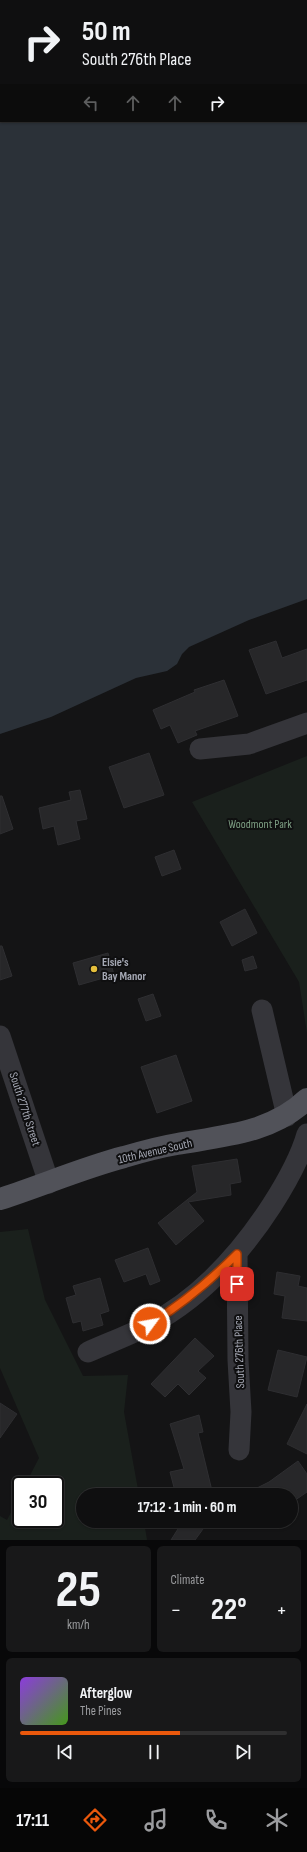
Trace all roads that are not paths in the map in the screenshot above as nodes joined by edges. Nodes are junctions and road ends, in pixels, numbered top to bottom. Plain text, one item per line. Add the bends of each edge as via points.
1 (307, 723) edge
2 (200, 749) dead end
3 (262, 1010) dead end
4 (0, 1036) edge
5 (307, 1099) edge
6 (287, 1116) junction
7 (307, 1134) edge
8 (49, 1183) junction
9 (0, 1199) edge
10 (237, 1254) junction
11 (88, 1352) dead end
12 (240, 1450) dead end

1 - 2 street via 248,744
3 - 6 street
4 - 8 street, South 277th Street
5 - 6 main road, 10th Avenue South
6 - 8 main road, 10th Avenue South via 250,1131 122,1157
7 - 10 street via 282,1190
8 - 9 main road, 10th Avenue South
10 - 11 street via 208,1282 174,1309 150,1324
10 - 12 street, South 276th Place

